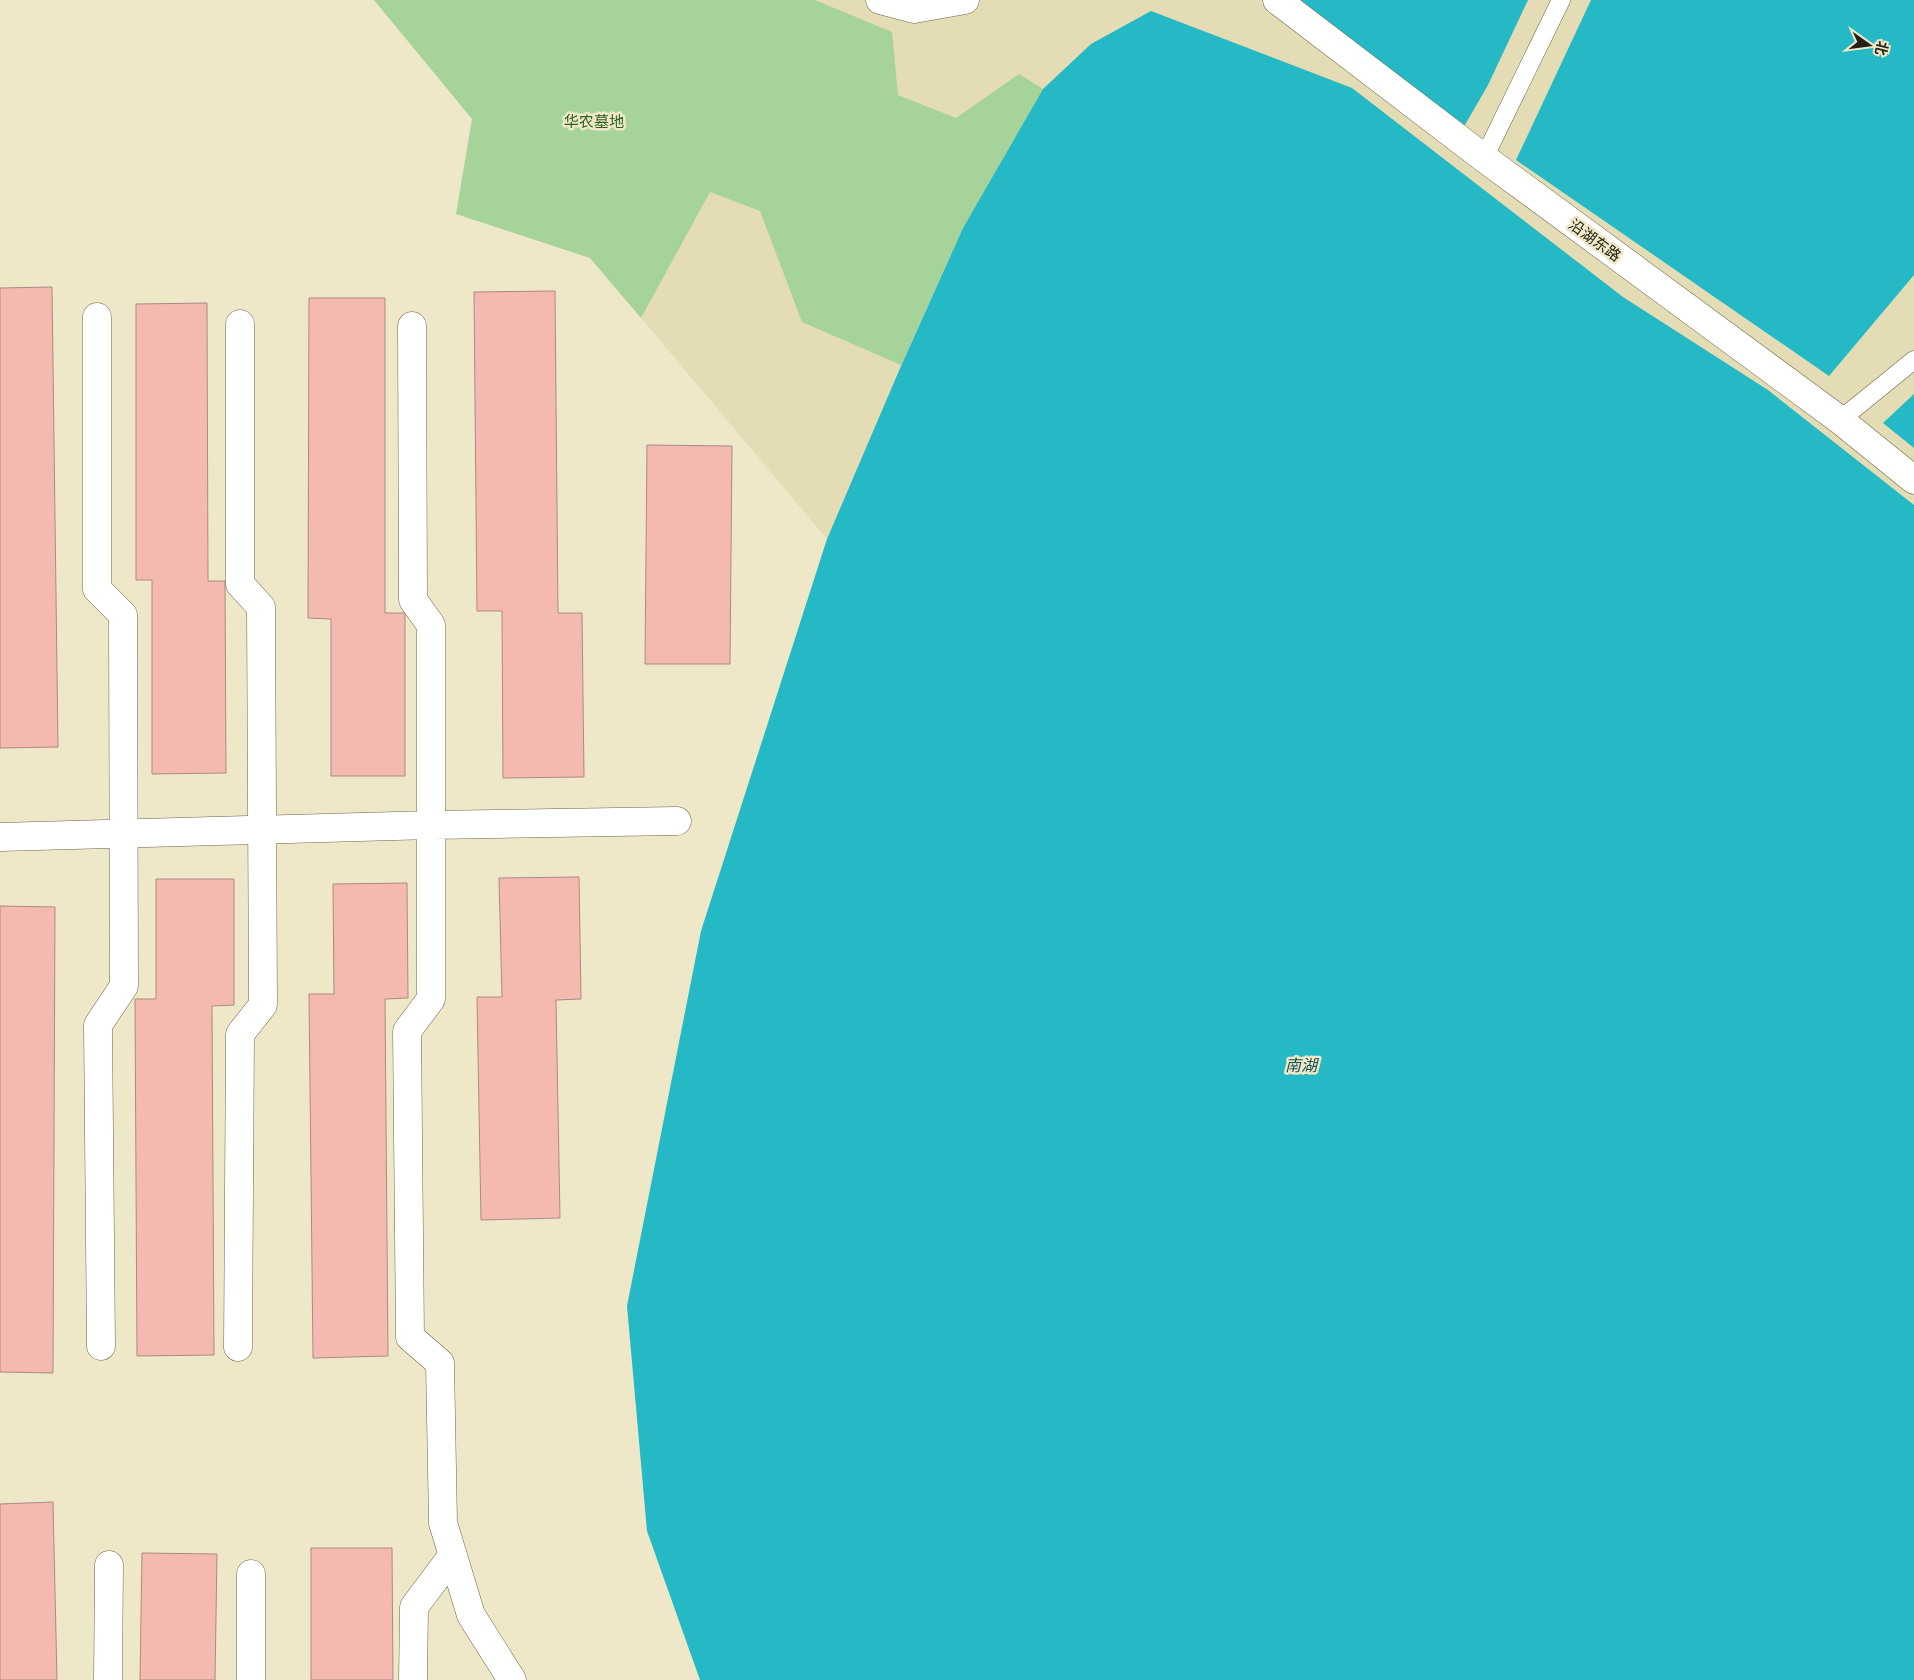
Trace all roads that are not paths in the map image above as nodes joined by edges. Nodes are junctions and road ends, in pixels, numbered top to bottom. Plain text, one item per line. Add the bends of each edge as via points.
1 (880, 0) edge
2 (966, 0) edge
3 (1277, 0) edge
4 (1561, 0) edge
5 (1484, 158) junction
6 (97, 317) dead end
7 (240, 324) dead end
8 (412, 326) dead end
9 (1914, 360) edge
10 (1840, 420) junction
11 (1914, 480) edge
12 (677, 821) dead end
13 (431, 825) junction
14 (262, 830) junction
15 (124, 834) junction
16 (0, 837) edge
17 (101, 1346) dead end
18 (238, 1347) dead end
19 (453, 1555) junction
20 (109, 1565) dead end
21 (251, 1574) dead end
22 (108, 1680) edge
23 (251, 1680) edge
24 (413, 1680) edge
25 (512, 1680) edge

1 - 2 street via 914,9
3 - 5 street, 沿湖东路
4 - 5 lane
5 - 10 street, 沿湖东路
6 - 15 street via 97,589 123,615
7 - 14 street via 240,584 261,607
8 - 13 street via 413,600 431,626
9 - 10 lane
10 - 11 street, 沿湖东路
12 - 13 street
13 - 14 street
13 - 19 street via 431,999 407,1031 410,1337 440,1363 444,1523
14 - 15 street
14 - 18 street via 263,1005 240,1034
15 - 16 street
15 - 17 street via 124,986 98,1024
19 - 24 street via 414,1607
19 - 25 street via 471,1614
20 - 22 street
21 - 23 street

